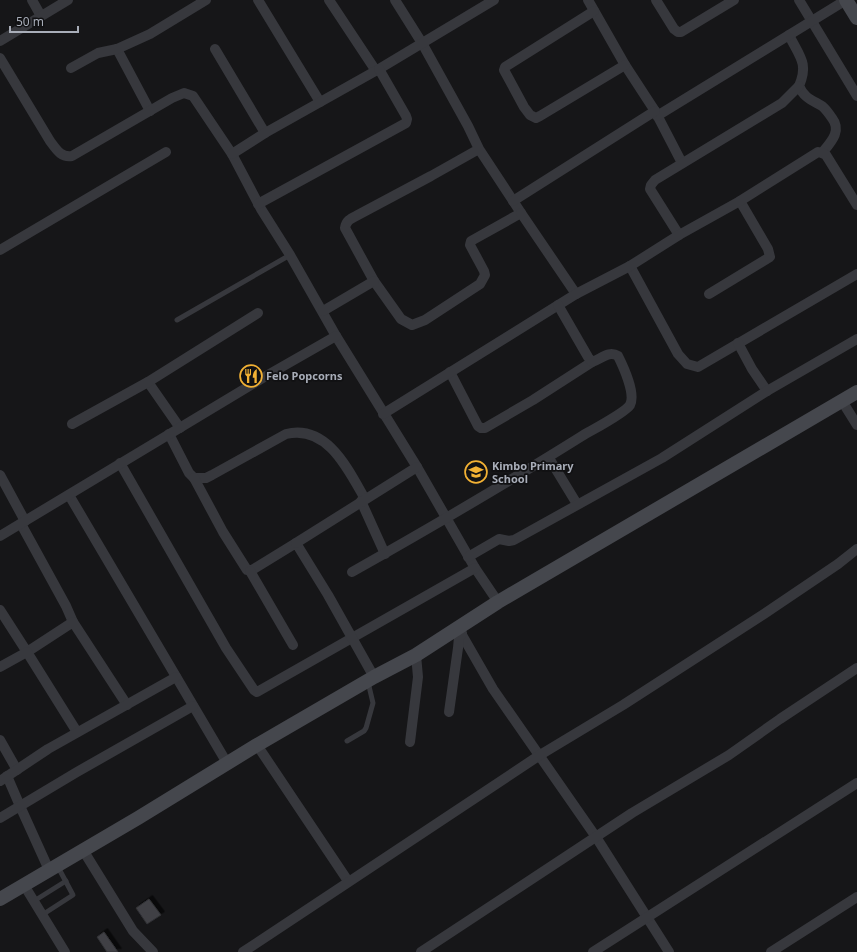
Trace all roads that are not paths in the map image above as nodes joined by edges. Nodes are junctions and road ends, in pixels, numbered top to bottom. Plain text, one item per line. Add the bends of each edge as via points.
1 (32, 0) edge
2 (68, 0) edge
3 (206, 0) edge
4 (258, 0) edge
5 (329, 0) edge
6 (395, 0) edge
7 (494, 0) edge
8 (588, 0) edge
9 (656, 0) edge
10 (734, 0) edge
11 (799, 0) edge
12 (846, 0) edge
13 (594, 11) junction
14 (41, 16) junction
15 (857, 18) edge
16 (812, 21) junction
17 (789, 35) junction
18 (0, 41) edge
19 (422, 43) junction
20 (117, 49) junction
21 (215, 49) dead end
22 (0, 58) edge
23 (625, 65) junction
24 (71, 68) dead end
25 (377, 70) junction
26 (4, 73) edge
27 (799, 86) junction
28 (857, 96) edge
29 (320, 102) junction
30 (150, 111) junction
31 (656, 114) junction
32 (265, 133) junction
33 (479, 149) junction
34 (166, 152) dead end
35 (822, 152) junction
36 (232, 154) junction
37 (682, 163) junction
38 (513, 201) junction
39 (740, 201) junction
40 (258, 204) junction
41 (857, 205) edge
42 (521, 213) junction
43 (679, 235) junction
44 (0, 250) edge
45 (290, 255) junction
46 (630, 266) junction
47 (857, 274) edge
48 (374, 281) junction
49 (576, 294) junction
50 (709, 294) dead end
51 (558, 305) junction
52 (323, 311) junction
53 (258, 313) dead end
54 (177, 320) dead end
55 (336, 336) junction
56 (857, 339) edge
57 (738, 343) junction
58 (592, 362) junction
59 (450, 372) junction
60 (148, 382) junction
61 (767, 391) junction
62 (857, 392) edge
63 (842, 401) junction
64 (383, 414) junction
65 (72, 424) dead end
66 (857, 425) edge
67 (180, 428) junction
68 (169, 434) junction
69 (549, 458) junction
70 (120, 463) junction
71 (416, 467) junction
72 (0, 475) edge
73 (194, 478) junction
74 (4, 493) edge
75 (69, 495) junction
76 (363, 500) junction
77 (577, 504) junction
78 (446, 519) junction
79 (23, 522) junction
80 (0, 536) edge
81 (296, 543) junction
82 (857, 549) edge
83 (385, 554) junction
84 (468, 557) junction
85 (475, 568) junction
86 (250, 571) junction
87 (352, 572) dead end
88 (498, 602) junction
89 (0, 610) edge
90 (73, 622) junction
91 (460, 631) junction
92 (352, 639) junction
93 (293, 645) dead end
94 (27, 652) junction
95 (416, 655) junction
96 (0, 667) edge
97 (857, 668) edge
98 (176, 677) junction
99 (370, 679) junction
100 (127, 705) junction
101 (193, 706) junction
102 (449, 712) dead end
103 (77, 732) junction
104 (0, 740) edge
105 (347, 741) dead end
106 (410, 742) dead end
107 (257, 745) junction
108 (540, 755) junction
109 (227, 763) junction
110 (17, 770) junction
111 (4, 779) edge
112 (857, 783) edge
113 (20, 806) junction
114 (0, 818) edge
115 (596, 837) junction
116 (83, 850) junction
117 (53, 868) junction
118 (66, 881) junction
119 (348, 881) junction
120 (24, 885) junction
121 (857, 897) edge
122 (0, 899) edge
123 (34, 901) junction
124 (42, 915) junction
125 (648, 916) junction
126 (65, 952) edge
127 (154, 952) edge
128 (243, 952) edge
129 (420, 952) edge
130 (593, 952) edge
131 (669, 952) edge
132 (771, 952) edge

1 - 14 street
2 - 14 street
3 - 20 street via 150,34
4 - 29 street
5 - 25 street
6 - 19 street
7 - 19 street
8 - 13 street
9 - 10 street via 674,29 681,32
11 - 16 street
12 - 15 street
12 - 16 street
13 - 23 street
13 - 23 street via 505,67 504,70 524,107 536,118
14 - 18 street
16 - 17 street
16 - 28 street
17 - 27 street via 804,68 804,76
17 - 31 street
19 - 25 street
19 - 33 street
20 - 24 street via 98,53
20 - 30 street
21 - 32 street
22 - 26 street
23 - 31 street
25 - 29 street
25 - 40 street via 406,116 406,123
26 - 30 street via 50,141 63,155 72,156
27 - 35 street via 806,97 822,107 835,122 836,133
27 - 37 street via 782,103
29 - 32 street
30 - 36 street via 184,93 193,96
31 - 37 street
31 - 38 street
32 - 36 street
33 - 38 street
33 - 48 street via 346,223 345,228
34 - 44 street
35 - 39 street via 818,152
35 - 41 street
36 - 40 street
37 - 43 street via 654,180 650,189
38 - 42 street
39 - 43 street
39 - 50 street via 768,249 770,257
40 - 45 street
42 - 48 street via 471,241 470,245 484,271 484,278 480,284 425,320 412,325 401,319
42 - 49 street
43 - 46 street
45 - 52 street
45 - 54 lane
46 - 49 street
46 - 57 street via 678,354 687,364 698,367
47 - 57 street
48 - 52 street
49 - 51 street
51 - 58 street
51 - 59 street
52 - 55 street
53 - 60 street
55 - 64 street
55 - 67 street
56 - 61 street
57 - 61 street
58 - 59 street via 485,428 478,426
58 - 69 street via 609,353 618,356 631,391 630,404 615,417
59 - 64 street
60 - 65 street
60 - 67 street
61 - 77 street via 662,458
62 - 63 street
63 - 66 street
63 - 88 street
64 - 71 street
67 - 68 street
68 - 70 street
68 - 73 street
69 - 77 street
69 - 78 street
70 - 75 street
70 - 92 street via 226,648 255,691 261,691
71 - 76 street
71 - 78 street
72 - 74 street
73 - 76 street via 206,478 296,431 314,436 333,449 341,458
73 - 86 street via 223,532
74 - 79 street
75 - 79 street
75 - 98 street
76 - 81 street
76 - 83 street
77 - 84 street via 514,540 499,539
78 - 83 street
78 - 84 street
79 - 80 street
79 - 90 street
81 - 86 street
81 - 92 street
82 - 108 street via 681,668
83 - 87 street
84 - 85 street
85 - 88 street
85 - 92 street
86 - 93 street
88 - 91 street
89 - 94 street
90 - 94 street
90 - 100 street
91 - 95 street
91 - 102 street
91 - 108 street via 493,689
92 - 99 street
94 - 96 street
94 - 103 street
95 - 99 street
95 - 106 street via 418,677
97 - 115 street via 729,755
98 - 100 street
98 - 101 street
99 - 105 lane via 373,703 366,728
99 - 107 street
100 - 103 street
101 - 109 street
101 - 113 street
103 - 110 street
104 - 110 street
107 - 109 street
107 - 119 street
108 - 115 street
108 - 119 street
109 - 116 street
110 - 111 street
111 - 113 street
112 - 125 street
113 - 114 street
113 - 117 street
115 - 125 street
115 - 129 street
116 - 117 street
116 - 127 street via 133,931
117 - 118 lane
117 - 120 street
118 - 123 lane
118 - 124 lane via 73,895
119 - 128 street
120 - 122 street
120 - 123 street
121 - 132 street
123 - 124 street
124 - 126 street
125 - 130 street
125 - 131 street

